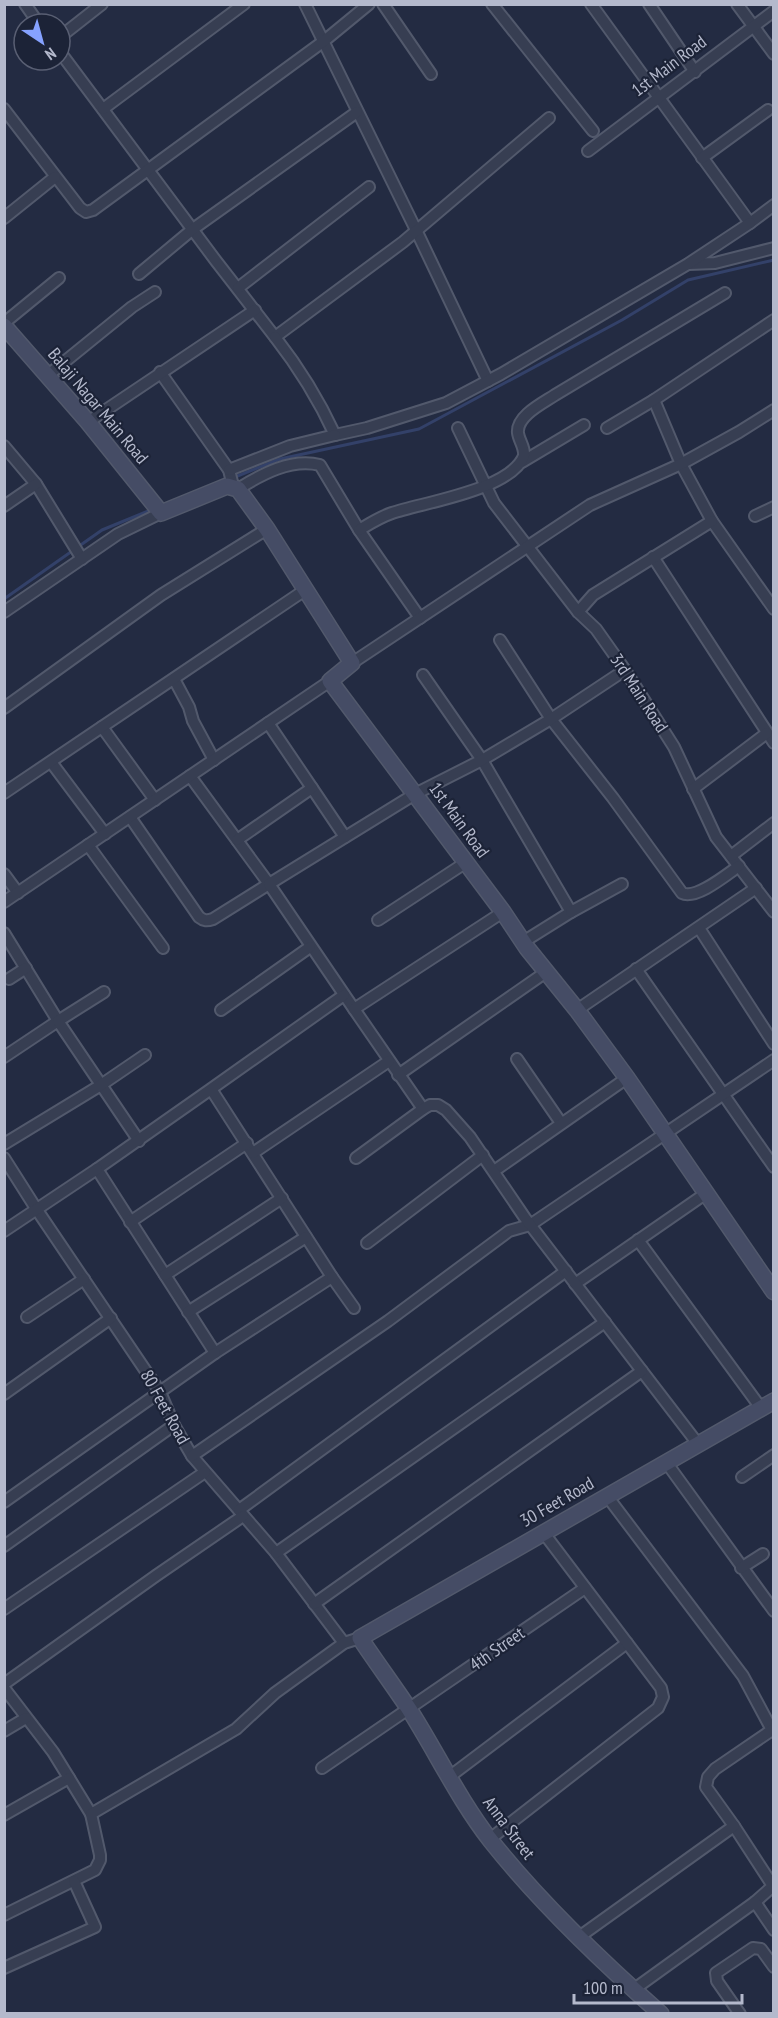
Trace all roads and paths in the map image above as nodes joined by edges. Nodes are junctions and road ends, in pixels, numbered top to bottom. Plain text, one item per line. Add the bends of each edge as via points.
1 (102, 4) edge
2 (244, 4) edge
3 (305, 4) edge
4 (369, 4) edge
5 (382, 4) edge
6 (492, 4) edge
7 (591, 4) edge
8 (649, 4) edge
9 (737, 4) edge
10 (774, 11) edge
11 (754, 26) junction
12 (72, 28) edge
13 (324, 41) junction
14 (774, 54) edge
15 (72, 68) edge
16 (694, 72) junction
17 (431, 74) dead end
18 (658, 98) junction
19 (103, 109) junction
20 (768, 110) dead end
21 (5, 112) edge
22 (357, 112) junction
23 (549, 118) dead end
24 (593, 131) dead end
25 (588, 151) dead end
26 (702, 158) junction
27 (148, 170) junction
28 (55, 177) junction
29 (369, 187) dead end
30 (774, 205) edge
31 (4, 218) edge
32 (750, 223) junction
33 (193, 229) junction
34 (416, 230) junction
35 (774, 248) edge
36 (688, 264) junction
37 (140, 274) dead end
38 (59, 278) dead end
39 (238, 288) junction
40 (154, 292) dead end
41 (724, 293) dead end
42 (255, 310) junction
43 (774, 320) edge
44 (4, 324) edge
45 (275, 337) junction
46 (160, 372) junction
47 (47, 376) junction
48 (488, 381) junction
49 (654, 400) junction
50 (774, 410) edge
51 (88, 422) junction
52 (584, 425) dead end
53 (458, 428) dead end
54 (607, 428) dead end
55 (335, 435) junction
56 (4, 446) edge
57 (522, 462) junction
58 (681, 464) junction
59 (232, 480) junction
60 (36, 484) junction
61 (485, 487) junction
62 (4, 506) edge
63 (774, 507) edge
64 (158, 509) junction
65 (755, 516) dead end
66 (712, 521) junction
67 (267, 529) junction
68 (359, 530) junction
69 (525, 546) junction
70 (81, 557) junction
71 (653, 557) junction
72 (305, 590) junction
73 (774, 609) edge
74 (4, 612) edge
75 (578, 612) junction
76 (420, 618) junction
77 (500, 640) dead end
78 (352, 663) junction
79 (625, 670) junction
80 (423, 675) dead end
81 (174, 679) junction
82 (330, 681) junction
83 (6, 702) edge
84 (550, 719) junction
85 (268, 723) junction
86 (102, 727) junction
87 (770, 738) edge
88 (214, 760) junction
89 (482, 760) junction
90 (51, 762) junction
91 (190, 776) junction
92 (312, 788) junction
93 (693, 789) junction
94 (4, 793) edge
95 (415, 794) junction
96 (155, 800) junction
97 (130, 817) junction
98 (774, 824) edge
99 (105, 834) junction
100 (345, 837) junction
101 (237, 840) junction
102 (88, 845) junction
103 (731, 856) junction
104 (465, 863) junction
105 (739, 866) junction
106 (4, 874) edge
107 (269, 884) junction
108 (622, 884) dead end
109 (756, 888) junction
110 (18, 893) junction
111 (4, 902) edge
112 (504, 912) junction
113 (571, 912) junction
114 (774, 912) edge
115 (378, 920) dead end
116 (699, 928) junction
117 (4, 933) edge
118 (523, 942) junction
119 (163, 948) dead end
120 (310, 948) junction
121 (26, 968) junction
122 (636, 969) junction
123 (546, 972) junction
124 (9, 979) dead end
125 (104, 992) dead end
126 (344, 995) junction
127 (354, 1009) junction
128 (221, 1010) dead end
129 (577, 1010) junction
130 (58, 1021) junction
131 (774, 1044) edge
132 (145, 1055) dead end
133 (4, 1057) edge
134 (517, 1059) dead end
135 (774, 1060) edge
136 (389, 1061) junction
137 (398, 1075) junction
138 (627, 1078) junction
139 (102, 1085) junction
140 (212, 1089) junction
141 (723, 1094) junction
142 (423, 1109) junction
143 (561, 1123) junction
144 (664, 1134) junction
145 (139, 1141) junction
146 (4, 1144) edge
147 (250, 1148) junction
148 (483, 1155) junction
149 (4, 1158) edge
150 (356, 1158) dead end
151 (774, 1167) edge
152 (97, 1169) junction
153 (494, 1171) junction
154 (705, 1194) junction
155 (282, 1198) junction
156 (37, 1210) junction
157 (130, 1222) junction
158 (530, 1225) junction
159 (4, 1231) edge
160 (306, 1237) junction
161 (638, 1240) junction
162 (367, 1243) dead end
163 (566, 1271) junction
164 (165, 1275) junction
165 (332, 1277) junction
166 (84, 1279) junction
167 (575, 1284) junction
168 (774, 1292) edge
169 (354, 1308) dead end
170 (188, 1312) junction
171 (27, 1317) dead end
172 (111, 1318) junction
173 (605, 1322) junction
174 (215, 1353) junction
175 (642, 1371) junction
176 (160, 1392) junction
177 (4, 1394) edge
178 (767, 1404) edge
179 (174, 1425) junction
180 (698, 1444) junction
181 (774, 1455) edge
182 (192, 1456) junction
183 (666, 1462) junction
184 (206, 1472) junction
185 (742, 1477) dead end
186 (607, 1496) junction
187 (4, 1502) edge
188 (241, 1513) junction
189 (543, 1532) junction
190 (4, 1546) edge
191 (276, 1553) junction
192 (764, 1554) dead end
193 (741, 1568) junction
194 (585, 1588) junction
195 (314, 1604) junction
196 (4, 1609) edge
197 (774, 1611) edge
198 (360, 1638) junction
199 (344, 1643) junction
200 (627, 1643) junction
201 (4, 1686) edge
202 (409, 1710) junction
203 (26, 1718) junction
204 (4, 1731) edge
205 (773, 1731) edge
206 (322, 1768) dead end
207 (449, 1777) junction
208 (69, 1778) junction
209 (91, 1814) junction
210 (4, 1815) edge
211 (734, 1826) junction
212 (490, 1839) junction
213 (74, 1881) junction
214 (755, 1902) junction
215 (4, 1915) edge
216 (774, 1930) edge
217 (579, 1936) junction
218 (774, 1967) edge
219 (4, 1968) edge
220 (633, 1990) junction
221 (660, 2013) edge
222 (740, 2013) edge

1 - 12 street
2 - 19 street
3 - 13 street
4 - 13 street
5 - 17 street
6 - 24 street
7 - 18 street
8 - 16 street
9 - 11 street
10 - 11 street, 1st Main Road
11 - 14 street
11 - 16 street, 1st Main Road
13 - 22 street
13 - 27 street
15 - 19 street
16 - 18 street, 1st Main Road
18 - 25 street, 1st Main Road
18 - 26 street
19 - 27 street
20 - 26 street
21 - 28 street
22 - 33 street
22 - 34 street
23 - 34 street
26 - 32 street
27 - 28 street via 86,212
27 - 33 street
28 - 31 street
29 - 39 street
30 - 32 street
32 - 36 street
33 - 37 street
33 - 39 street
34 - 45 street
34 - 48 street
35 - 36 street via 715,263
36 - 48 street
38 - 44 street
39 - 42 street
40 - 47 street
41 - 57 street via 531,412 518,428 524,451
42 - 45 street
42 - 46 street
43 - 49 street
44 - 47 main road, Balaji Nagar Main Road
45 - 55 street via 303,373
46 - 51 street
46 - 59 street
47 - 51 main road, Balaji Nagar Main Road
48 - 55 street via 446,403
49 - 54 street
49 - 58 street
50 - 58 street
51 - 64 main road, Balaji Nagar Main Road
52 - 57 street
53 - 61 street, 3rd Main Road
55 - 59 street via 290,446
56 - 60 street
57 - 61 street
58 - 66 street
58 - 69 street via 590,505
59 - 64 main road via 226,486
59 - 67 main road
59 - 68 street via 279,467 320,465
60 - 62 street
60 - 70 street
61 - 68 street via 392,513
61 - 69 street, 3rd Main Road
63 - 65 street
64 - 70 street
66 - 71 street
66 - 73 street
67 - 72 main road
67 - 83 street via 161,595
68 - 76 street
69 - 75 street, 3rd Main Road
69 - 76 street
70 - 74 street
71 - 75 street via 593,595
71 - 87 street
72 - 78 main road
72 - 81 street
75 - 79 street, 3rd Main Road via 596,628
76 - 78 street
77 - 84 street
78 - 82 main road
79 - 84 street
79 - 93 street, 3rd Main Road via 674,747
80 - 89 street
81 - 86 street
81 - 88 street
82 - 85 street
82 - 95 main road, 1st Main Road
84 - 89 street
84 - 105 street via 682,893 697,893
85 - 88 street
85 - 92 street
86 - 90 street
86 - 96 street
87 - 93 street
88 - 91 street
89 - 95 street
89 - 113 street
90 - 94 street
90 - 99 street
91 - 96 street
91 - 101 street
92 - 100 street
92 - 101 street
93 - 103 street, 3rd Main Road via 716,837
95 - 100 street
95 - 104 main road, 1st Main Road
96 - 97 street
97 - 99 street
97 - 107 street via 203,920 213,919
98 - 103 street
99 - 102 street
100 - 107 street
101 - 107 street
102 - 110 street
102 - 119 street
103 - 105 street, 3rd Main Road
104 - 112 main road, 1st Main Road
104 - 115 street
105 - 109 street, 3rd Main Road
106 - 110 street
107 - 120 street
108 - 113 street
109 - 114 street, 3rd Main Road
109 - 116 street
110 - 111 street
112 - 118 main road, 1st Main Road
112 - 127 street
113 - 118 street
116 - 122 street
116 - 131 street
117 - 121 street
118 - 123 main road, 1st Main Road
120 - 126 street
120 - 128 street
121 - 124 street
121 - 130 street
122 - 129 street
122 - 141 street
123 - 129 main road, 1st Main Road
123 - 137 street
125 - 130 street
126 - 127 street
126 - 140 street
127 - 136 street
129 - 138 main road, 1st Main Road
130 - 133 street
130 - 139 street
132 - 139 street
134 - 143 street
135 - 141 street
136 - 137 street
136 - 147 street
137 - 142 street
138 - 143 street
138 - 144 main road, 1st Main Road
139 - 145 street
139 - 146 street
140 - 145 street
140 - 147 street
141 - 144 street
141 - 151 street
142 - 148 street via 438,1105 446,1110
142 - 150 street
143 - 153 street
144 - 154 main road, 1st Main Road
144 - 158 street
145 - 152 street
147 - 155 street
147 - 157 street
148 - 153 street
148 - 162 street
149 - 156 street, 80 Feet Road
152 - 156 street
152 - 157 street
153 - 158 street
154 - 161 street
154 - 168 main road, 1st Main Road
155 - 160 street
155 - 164 street
156 - 159 street
156 - 166 street, 80 Feet Road
157 - 164 street
158 - 163 street
158 - 182 street via 509,1231 388,1321
160 - 165 street
160 - 170 street
161 - 167 street
161 - 178 street
163 - 167 street
163 - 188 street
164 - 170 street
165 - 169 street
165 - 174 street
166 - 171 street
166 - 172 street, 80 Feet Road
167 - 173 street
170 - 174 street
172 - 176 street, 80 Feet Road
172 - 177 street
173 - 175 street
173 - 191 street
174 - 176 street
175 - 180 street
175 - 195 street
176 - 179 street, 80 Feet Road
176 - 187 street
178 - 180 main road, 30 Feet Road
179 - 182 street, 80 Feet Road
179 - 190 street
180 - 183 main road, 30 Feet Road
181 - 185 street
182 - 184 street, 80 Feet Road
183 - 186 main road, 30 Feet Road
183 - 193 street
184 - 188 street, 80 Feet Road
184 - 196 street
186 - 189 main road, 30 Feet Road
186 - 205 street via 743,1676
188 - 191 street, 80 Feet Road
188 - 201 street
189 - 194 street
189 - 198 main road, 30 Feet Road
191 - 195 street, 80 Feet Road
192 - 193 street
193 - 197 street
194 - 200 street
194 - 202 street, 4th Street
195 - 199 street, 80 Feet Road
198 - 199 street
198 - 202 main road, Anna Street
199 - 209 street via 275,1694 236,1729
200 - 207 street
200 - 212 street via 661,1688 663,1697 658,1708
201 - 203 street
202 - 206 street, 4th Street
202 - 207 main road, Anna Street
203 - 204 street
203 - 208 street
205 - 211 street via 715,1769 708,1778 706,1787
207 - 212 main road, Anna Street
208 - 209 street
208 - 210 street
209 - 213 street via 100,1860 91,1873
211 - 214 street via 773,1887
211 - 217 street
212 - 217 main road, Anna Street
213 - 215 street
213 - 219 street via 95,1927
214 - 216 street
214 - 220 street
217 - 220 main road, Anna Street
218 - 222 street via 761,1949 753,1948 716,1973 717,1981
220 - 221 main road, Anna Street

